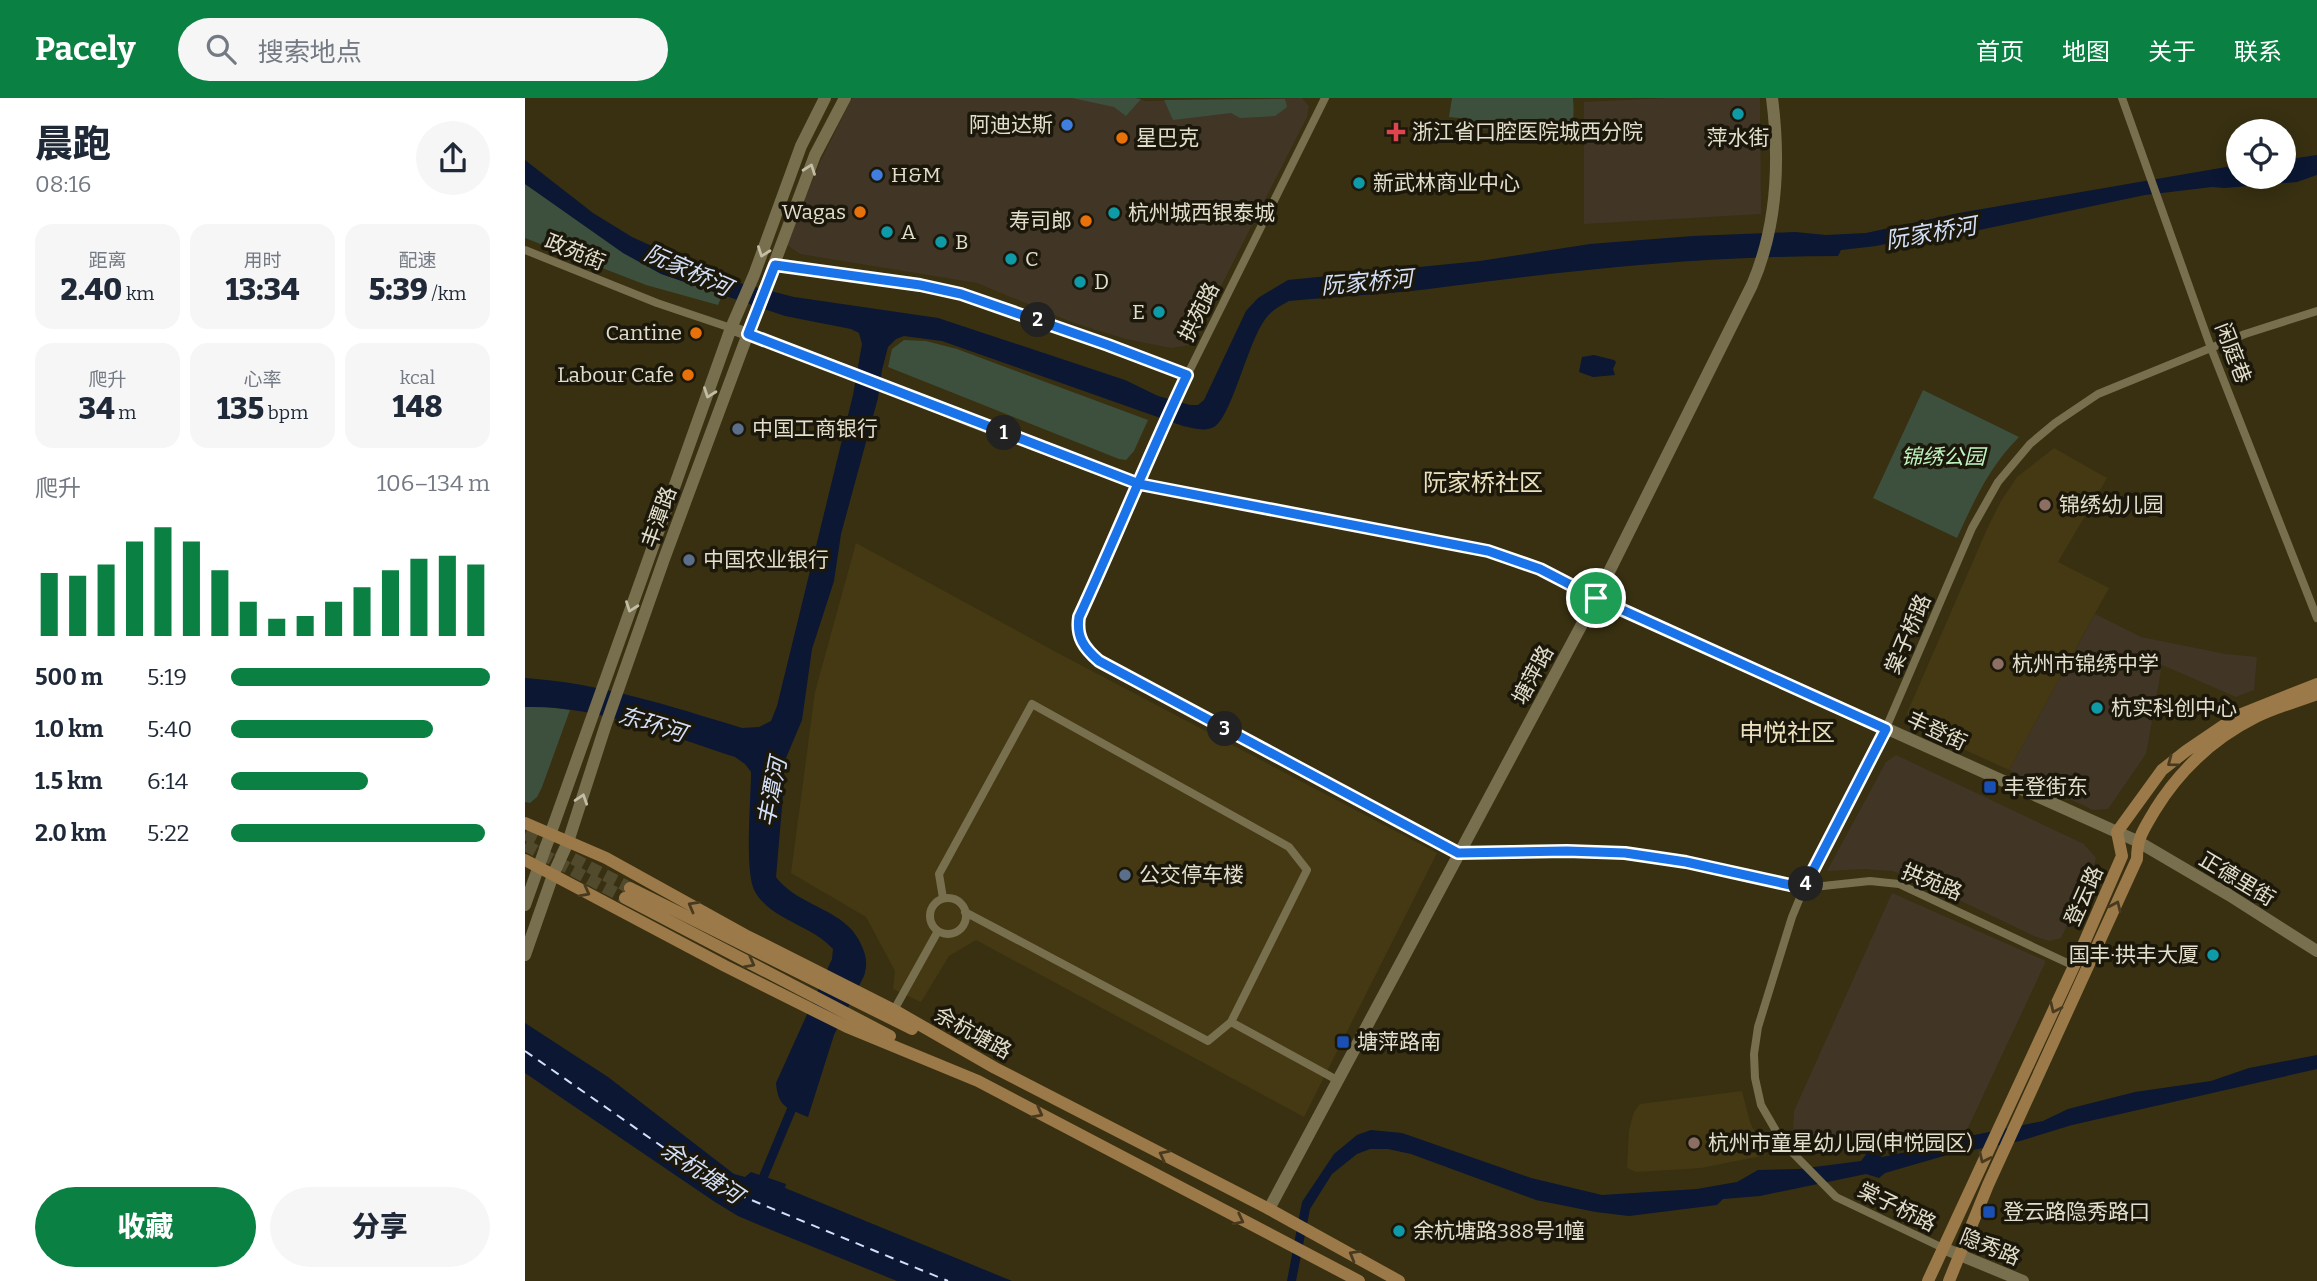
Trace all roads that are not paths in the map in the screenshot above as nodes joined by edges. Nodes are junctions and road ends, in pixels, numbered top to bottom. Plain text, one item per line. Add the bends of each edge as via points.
1 (825, 98) edge
2 (845, 98) edge
3 (1325, 98) edge
4 (1772, 98) edge
5 (2122, 98) edge
6 (525, 250) edge
7 (775, 265) junction
8 (2317, 311) edge
9 (731, 328) junction
10 (748, 334) junction
11 (2211, 348) junction
12 (1187, 375) junction
13 (1139, 484) junction
14 (1596, 598) junction
15 (2317, 618) edge
16 (2317, 684) edge
17 (2317, 694) edge
18 (1886, 729) junction
19 (525, 823) edge
20 (2117, 832) junction
21 (549, 834) junction
22 (2137, 841) junction
23 (568, 842) junction
24 (1458, 853) junction
25 (525, 859) edge
26 (538, 867) junction
27 (553, 876) junction
28 (1804, 888) junction
29 (627, 893) tunnel mouth
30 (943, 898) junction
31 (525, 905) edge
32 (965, 912) junction
33 (938, 931) junction
34 (2317, 951) edge
35 (525, 955) edge
36 (2074, 966) junction
37 (811, 988) junction
38 (862, 1000) junction
39 (894, 1010) junction
40 (1231, 1022) junction
41 (995, 1068) junction
42 (1337, 1080) junction
43 (1269, 1209) junction
44 (1943, 1248) junction
45 (1960, 1256) junction
46 (1359, 1281) edge
47 (1399, 1281) edge
48 (1928, 1281) edge
49 (1949, 1281) edge
50 (2023, 1281) edge

1 -> 9 street, 丰潭路 via 801,146
7 -> 2 street, 丰潭路 via 815,155
3 - 12 street, 拱苑路
4 - 14 street, 塘萍路 via 1777,138 1775,190 1762,261
5 - 11 street, 闲庭巷
6 - 9 street, 政苑街
7 - 10 street, 丰潭路
7 - 12 street via 961,294
8 - 11 street, 棠子桥路
9 - 10 street
9 -> 21 street, 丰潭路
10 - 13 street, 丰登街
23 -> 10 street, 丰潭路 via 606,724
11 - 15 street, 闲庭巷
11 - 18 street, 棠子桥路 via 2098,394 2030,444 1998,482 1972,528
12 - 13 street, 拱苑路
13 - 14 street, 丰登街 via 1488,551 1540,569
13 - 24 street, 拱苑路 via 1079,617 1077,628 1090,653 1112,669
14 - 18 street, 丰登街
14 - 24 street, 塘萍路
16 -> 20 main road via 2239,715 2197,743 2162,770
17 - 22 main road, 登云路 via 2256,717 2206,750 2175,780
18 - 20 street, 丰登街
18 - 28 street, 棠子桥路
19 - 21 main road, 余杭塘路
20 - 22 street, 丰登街
20 - 36 main road, 登云路 via 2122,856
21 - 23 main road, 余杭塘路
21 - 26 street, 丰潭路
22 - 34 street, 正德里街
45 -> 22 main road, 登云路 via 2137,859
23 - 27 street, 丰潭路
37 -> 23 main road, 余杭塘路 via 606,858
24 - 28 street, 拱苑路 via 1625,853
24 - 42 street, 塘萍路
25 - 26 main road, 余杭塘路
26 - 27 main road, 余杭塘路
26 - 31 street, 丰潭路
27 - 35 street, 丰潭路
27 -> 37 main road, 余杭塘路 via 725,967
28 - 36 street, 拱苑路 via 1870,881 1899,884
28 - 44 street, 棠子桥路 via 1761,1018 1754,1054 1761,1105 1783,1143 1836,1197
29 - 37 main road
30 - 32 street via 960,902
30 - 33 street via 933,905 929,916
30 - 40 street via 939,874 1032,704 1289,847 1307,870
32 - 33 street via 960,929 950,934
32 - 40 street via 1208,1041
33 - 39 street
36 -> 44 main road, 登云路
37 - 38 main road, 余杭塘路
37 -> 46 main road, 余杭塘路 via 850,1022 978,1081
38 - 39 main road, 余杭塘路
38 - 41 main road
39 - 41 main road, 余杭塘路
40 - 42 street
43 -> 41 main road, 余杭塘路
42 - 43 street, 塘萍路
47 -> 43 main road, 余杭塘路
44 - 45 street, 隐秀路
44 - 48 main road, 登云路
45 - 49 main road, 登云路
45 - 50 street, 隐秀路

